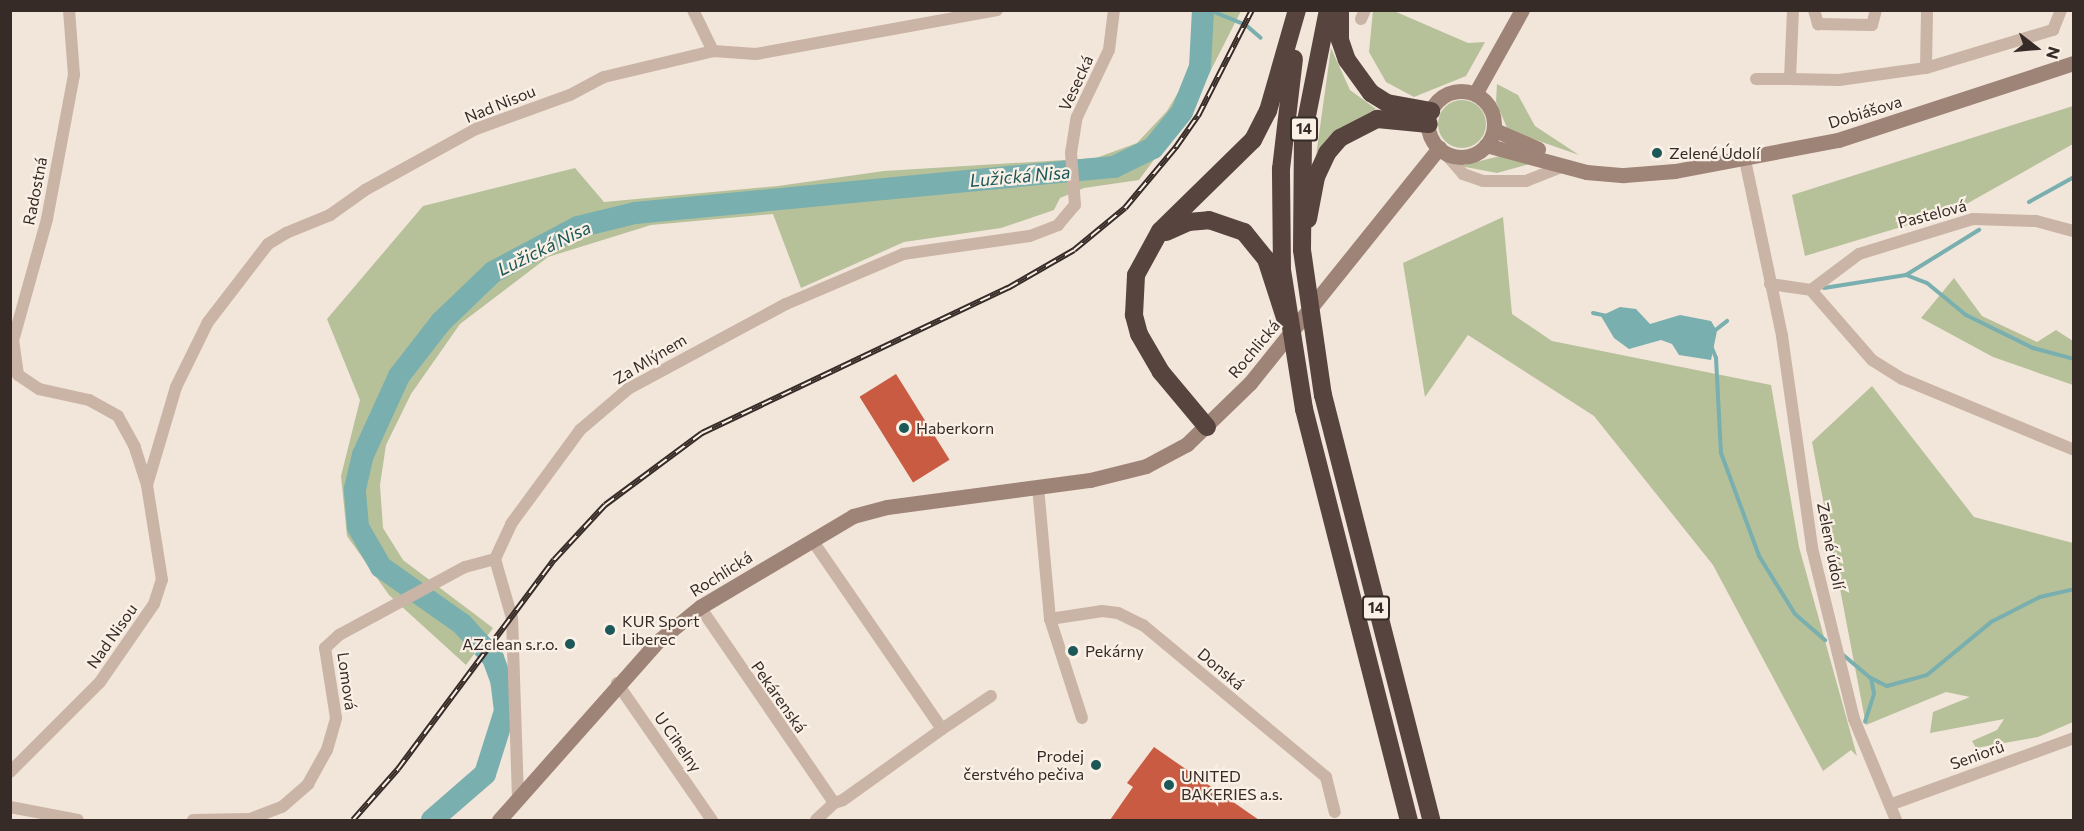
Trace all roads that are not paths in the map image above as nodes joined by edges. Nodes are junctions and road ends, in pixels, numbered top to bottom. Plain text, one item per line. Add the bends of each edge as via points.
1 (69, 10) edge
2 (693, 10) edge
3 (932, 10) edge
4 (996, 10) edge
5 (1114, 10) edge
6 (1297, 10) edge
7 (1306, 10) edge
8 (1328, 10) edge
9 (1340, 10) edge
10 (1522, 10) edge
11 (1793, 10) edge
12 (1814, 10) edge
13 (1876, 10) edge
14 (1927, 10) edge
15 (2061, 10) edge
16 (943, 20) junction
17 (713, 51) junction
18 (2073, 63) edge
19 (1926, 68) junction
20 (1756, 79) dead end
21 (1790, 79) junction
22 (1475, 94) junction
23 (1430, 117) junction
24 (1495, 130) junction
25 (1486, 145) junction
26 (1442, 150) junction
27 (1745, 160) junction
28 (1552, 171) junction
29 (1660, 173) junction
30 (1075, 200) joint
31 (2073, 231) edge
32 (1154, 239) junction
33 (1302, 250) junction
34 (1770, 284) junction
35 (1811, 290) junction
36 (1287, 322) junction
37 (14, 378) edge
38 (1207, 427) junction
39 (2073, 450) edge
40 (147, 485) junction
41 (1038, 487) junction
42 (812, 540) junction
43 (495, 559) junction
44 (700, 608) junction
45 (1050, 619) junction
46 (617, 684) junction
47 (991, 696) dead end
48 (1082, 717) dead end
49 (942, 729) junction
50 (2073, 738) edge
51 (10, 772) edge
52 (518, 798) junction
53 (834, 803) junction
54 (1892, 804) junction
55 (10, 807) edge
56 (1335, 812) dead end
57 (78, 820) edge
58 (193, 820) edge
59 (499, 820) edge
60 (711, 820) edge
61 (816, 820) edge
62 (1409, 820) edge
63 (1431, 820) edge
64 (1896, 820) edge

1 - 37 street, Radostná via 74,75 47,219 14,341
2 - 17 street
3 - 16 street
4 - 16 street, Nad Nisou
5 - 30 street, Vesecká via 1109,50 1077,117 1071,153
6 - 32 highway via 1268,111 1253,140
7 - 36 highway, 14, bridge via 1284,132 1282,270
8 - 33 highway, 14 via 1303,136
9 - 23 highway via 1340,40 1347,60 1371,93 1386,103
10 - 22 street
11 - 21 street
12 - 13 street via 1818,24 1872,25
14 - 19 street
15 - 19 street via 2053,30
16 - 17 street, Nad Nisou via 756,54
17 - 40 street, Nad Nisou via 604,77 476,129 365,190 330,215 268,244 208,322 190,355
18 - 27 street, Dobiášova via 1838,140
19 - 21 street via 1839,80
20 - 21 street
22 - 23 street via 1453,92
22 - 24 street via 1489,106
23 - 26 street
23 - 33 highway via 1377,118 1340,138 1316,177
24 - 25 street
24 - 29 street, Dobiášova via 1587,166
25 - 26 street via 1466,156
25 - 28 street, Dobiášova
26 - 28 street via 1463,174 1483,181 1504,184
26 - 38 street, Rochlická via 1270,360
27 - 29 street, Dobiášova
27 - 34 street, Zelené údolí
28 - 29 street, Dobiášova
30 - 43 street, Za Mlýnem via 1058,225 1030,236 903,254 758,316 628,388 580,430 511,524
31 - 35 street, Pastelová via 2036,221 1973,219 1858,254
32 - 36 highway via 1188,222 1209,220 1244,232 1266,259
32 - 38 highway via 1136,275 1134,315 1138,334 1161,372
33 - 63 highway, 14, bridge via 1323,395
34 - 35 street
34 - 54 street, Zelené údolí via 1812,548 1854,719 1872,769
35 - 39 street via 1872,360 1903,379
36 - 62 highway, 14, bridge via 1304,409
37 - 40 street, Nad Nisou via 39,389 89,400 118,416 135,447
38 - 41 street, Rochlická via 1187,444 1146,466
40 - 51 street, Nad Nisou via 162,580 154,604 100,682
41 - 42 street, Rochlická via 887,507 853,516
41 - 45 street
42 - 44 street, Rochlická
42 - 49 street
43 - 52 street via 512,618
43 - 58 street, Lomová via 465,567 339,635 325,648 336,718 327,750 308,784 282,807 250,819
44 - 46 street, Rochlická via 658,641
44 - 53 street, Pekárenská
45 - 48 street
45 - 56 street, Donská via 1102,611 1118,613 1143,625 1326,777
46 - 52 street, Rochlická
46 - 60 street, U Cihelny
47 - 49 street
49 - 53 street
50 - 54 street, Seniorů
52 - 59 street, Rochlická
53 - 61 street
54 - 64 street, Zelené údolí
55 - 57 street

